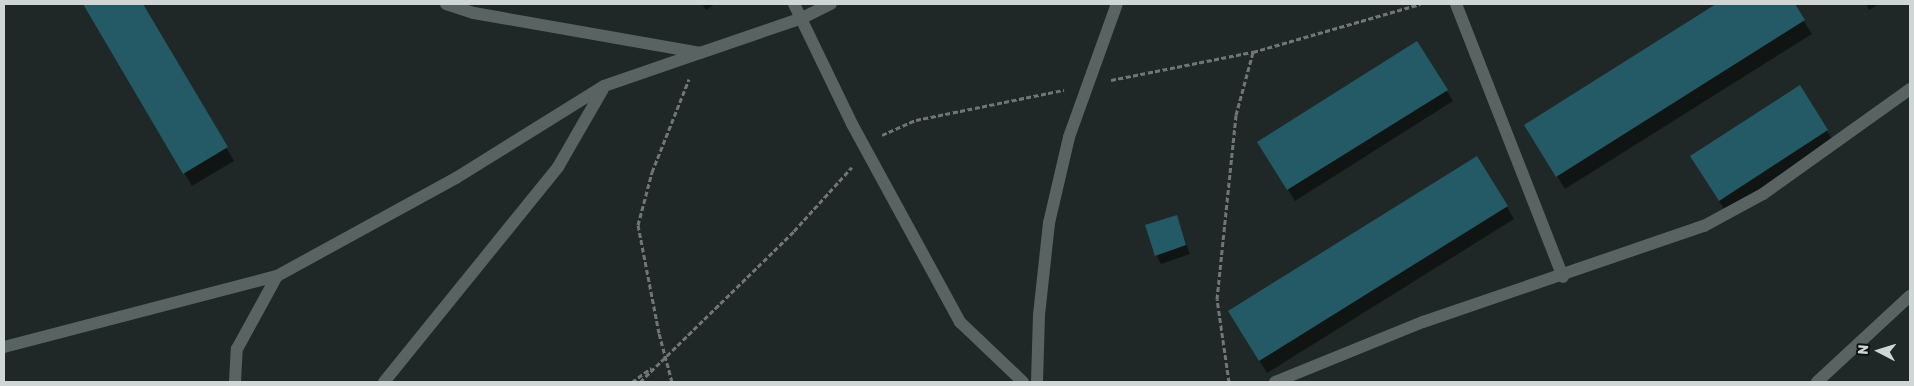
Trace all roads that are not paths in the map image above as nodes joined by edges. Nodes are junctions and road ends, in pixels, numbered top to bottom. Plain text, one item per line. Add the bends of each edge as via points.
1 (446, 4) edge
2 (794, 4) edge
3 (831, 4) edge
4 (1117, 4) edge
5 (1456, 4) edge
6 (802, 18) junction
7 (700, 52) junction
8 (604, 86) junction
9 (1910, 89) edge
10 (277, 276) junction
11 (1563, 276) junction
12 (1910, 296) edge
13 (4, 347) edge
14 (235, 382) edge
15 (384, 382) edge
16 (1023, 382) edge
17 (1037, 382) edge
18 (1275, 382) edge
19 (1818, 382) edge

1 - 7 street via 474,13
2 - 6 street
3 - 6 street
4 - 17 street via 1069,137 1048,223 1039,315
5 - 11 street
6 - 7 street
6 - 16 street via 867,151 960,322
7 - 8 street
8 - 10 street via 456,178
8 - 15 street via 558,167
9 - 11 street via 1763,194 1712,221
10 - 13 street
10 - 14 street via 238,349
11 - 18 street via 1423,322
12 - 19 street

